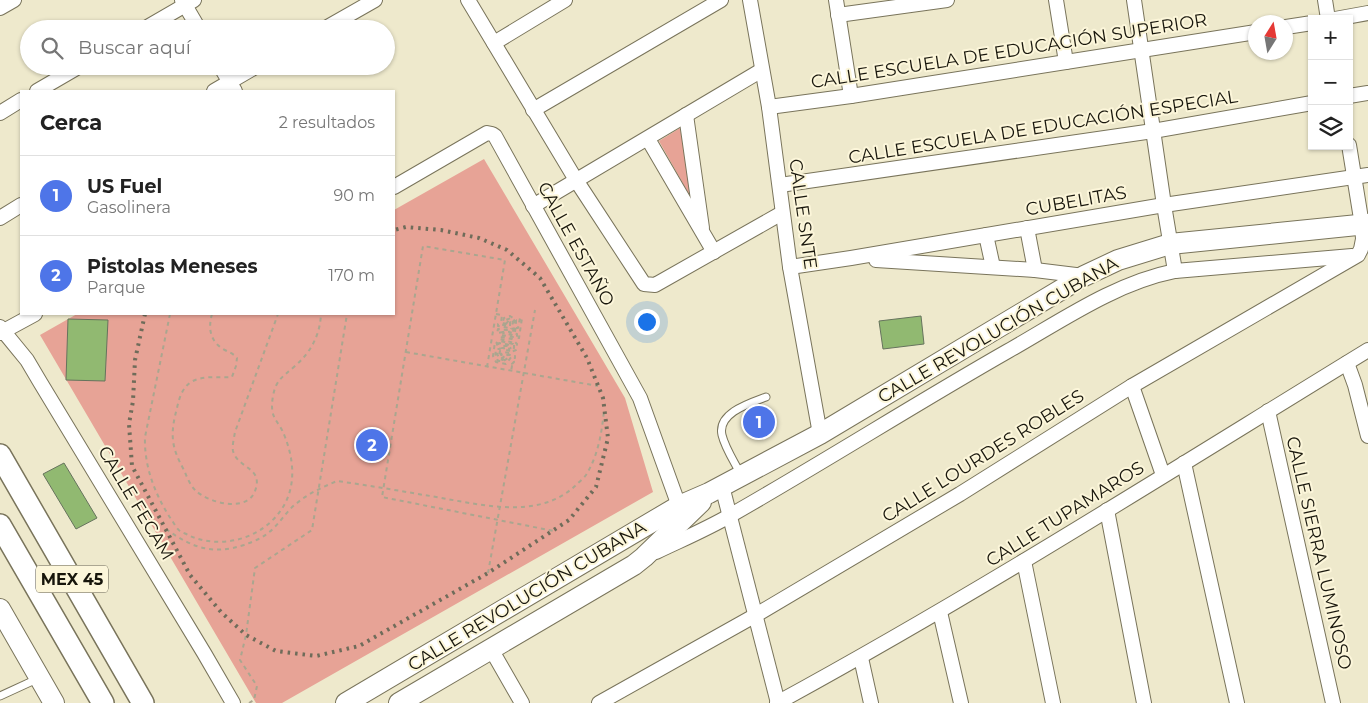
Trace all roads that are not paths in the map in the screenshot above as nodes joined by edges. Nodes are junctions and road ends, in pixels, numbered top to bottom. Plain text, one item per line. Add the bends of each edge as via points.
1 (14, 0) edge
2 (375, 0) edge
3 (468, 0) edge
4 (565, 0) edge
5 (721, 0) edge
6 (750, 0) edge
7 (836, 0) edge
8 (947, 0) edge
9 (1056, 0) edge
10 (1134, 0) edge
11 (1325, 0) edge
12 (187, 2) edge
13 (0, 8) edge
14 (1368, 13) edge
15 (838, 15) junction
16 (1327, 15) edge
17 (1353, 16) edge
18 (158, 20) edge
19 (194, 20) edge
20 (340, 20) edge
21 (1308, 24) edge
22 (1293, 26) edge
23 (1248, 33) edge
24 (494, 42) junction
25 (1141, 50) junction
26 (1066, 62) junction
27 (762, 70) junction
28 (65, 75) edge
29 (225, 75) edge
30 (246, 75) edge
31 (232, 87) edge
32 (39, 90) edge
33 (218, 90) edge
34 (1368, 93) edge
35 (1353, 95) edge
36 (851, 96) junction
37 (20, 101) edge
38 (1308, 104) edge
39 (769, 107) junction
40 (533, 110) junction
41 (0, 113) edge
42 (686, 115) junction
43 (1153, 131) junction
44 (648, 139) junction
45 (1351, 150) edge
46 (1361, 176) edge
47 (576, 180) junction
48 (780, 185) junction
49 (395, 186) edge
50 (1164, 205) junction
51 (20, 206) edge
52 (533, 206) junction
53 (782, 213) junction
54 (0, 218) edge
55 (1365, 224) edge
56 (1027, 228) junction
57 (702, 233) junction
58 (986, 235) junction
59 (1170, 244) junction
60 (714, 252) junction
61 (1363, 255) edge
62 (852, 258) junction
63 (790, 267) junction
64 (992, 267) junction
65 (1035, 270) junction
66 (1175, 272) junction
67 (1084, 276) junction
68 (33, 315) edge
69 (1, 330) edge
70 (1368, 350) edge
71 (1347, 363) junction
72 (1132, 386) junction
73 (766, 397) dead end
74 (1268, 411) junction
75 (820, 434) junction
76 (1368, 436) edge
77 (0, 455) edge
78 (1184, 463) junction
79 (741, 475) junction
80 (1163, 475) junction
81 (715, 489) junction
82 (679, 506) junction
83 (1107, 510) junction
84 (729, 516) junction
85 (0, 525) edge
86 (644, 557) junction
87 (1024, 560) junction
88 (0, 609) edge
89 (940, 612) junction
90 (756, 615) junction
91 (492, 648) junction
92 (861, 658) junction
93 (40, 678) junction
94 (0, 696) edge
95 (351, 701) edge
96 (54, 703) edge
97 (103, 703) edge
98 (143, 703) edge
99 (233, 703) edge
100 (399, 703) edge
101 (522, 703) edge
102 (599, 703) edge
103 (778, 703) edge
104 (871, 703) edge
105 (961, 703) edge
106 (1053, 703) edge
107 (1144, 703) edge
108 (1237, 703) edge
109 (1333, 703) edge

1 - 13 street
2 - 20 street
3 - 24 street
4 - 24 street
5 - 40 street
6 - 27 street, CALLE SNTE
7 - 15 street
8 - 15 street
9 - 26 street
10 - 25 street
11 - 16 street
12 - 18 street
12 - 19 street
14 - 17 street
15 - 36 street
21 - 22 street
23 - 25 street, CALLE ESCUELA DE EDUCACIÓN SUPERIOR
24 - 40 street
25 - 26 street, CALLE ESCUELA DE EDUCACIÓN SUPERIOR
25 - 43 street
26 - 36 street, CALLE ESCUELA DE EDUCACIÓN SUPERIOR
27 - 39 street, CALLE SNTE
27 - 42 street
28 - 32 street
29 - 31 street
30 - 31 street
31 - 33 street
34 - 35 street
36 - 39 street, CALLE ESCUELA DE EDUCACIÓN SUPERIOR
37 - 41 street
38 - 43 street, CALLE ESCUELA DE EDUCACIÓN ESPECIAL
39 - 48 street, CALLE SNTE
40 - 47 street
42 - 44 street
42 - 57 street
43 - 48 street, CALLE ESCUELA DE EDUCACIÓN ESPECIAL
43 - 50 street
44 - 47 street
44 - 57 street
45 - 46 street
46 - 50 street, CUBELITAS
46 - 55 street
47 - 52 street
47 - 60 street via 642,282 655,285
48 - 53 street, CALLE SNTE
49 - 52 street, CALLE ESTAÑO via 490,133 495,136
50 - 56 street, CUBELITAS
50 - 59 street
51 - 54 street
52 - 82 street, CALLE ESTAÑO via 640,398
53 - 60 street
53 - 63 street, CALLE SNTE
55 - 59 street, CALLE REVOLUCIÓN CUBANA
55 - 61 street
56 - 58 street, CUBELITAS
56 - 65 street
57 - 60 street
58 - 62 street, CUBELITAS
58 - 64 street
59 - 66 street
59 - 67 street, CALLE REVOLUCIÓN CUBANA via 1118,260
61 - 66 street
61 - 72 street, CALLE LOURDES ROBLES
62 - 63 street, CUBELITAS
62 - 64 street
63 - 75 street, CALLE SNTE
64 - 65 street
65 - 67 street
66 - 84 street via 1134,283 1085,307 959,378
67 - 75 street, CALLE REVOLUCIÓN CUBANA
68 - 69 street
69 - 99 street, CALLE FECAM via 27,360
70 - 71 street, CALLE TUPAMAROS
71 - 74 street, CALLE TUPAMAROS
71 - 76 street
72 - 80 street
72 - 90 street, CALLE LOURDES ROBLES via 960,494
73 - 79 lane via 732,413 722,428 722,436
74 - 78 street, CALLE TUPAMAROS
74 - 109 street, CALLE SIERRA LUMINOSO
75 - 79 street, CALLE REVOLUCIÓN CUBANA
77 - 98 main road, MEX 45
78 - 80 street, CALLE TUPAMAROS
78 - 108 street
79 - 81 street, CALLE REVOLUCIÓN CUBANA
80 - 83 street, CALLE TUPAMAROS
81 - 82 street, CALLE REVOLUCIÓN CUBANA
81 - 84 street
81 - 86 street, CALLE REVOLUCIÓN CUBANA
82 - 95 street, CALLE REVOLUCIÓN CUBANA
83 - 87 street, CALLE TUPAMAROS
83 - 107 street
84 - 86 street
84 - 90 street
85 - 97 main road, MEX 45
86 - 91 street, CALLE REVOLUCIÓN CUBANA
87 - 89 street, CALLE TUPAMAROS
87 - 106 street
88 - 93 street
89 - 92 street, CALLE TUPAMAROS
89 - 105 street
90 - 102 street, CALLE LOURDES ROBLES
90 - 103 street
91 - 100 street, CALLE REVOLUCIÓN CUBANA
91 - 101 street
92 - 103 street, CALLE TUPAMAROS
92 - 104 street
93 - 94 lane
93 - 96 street

